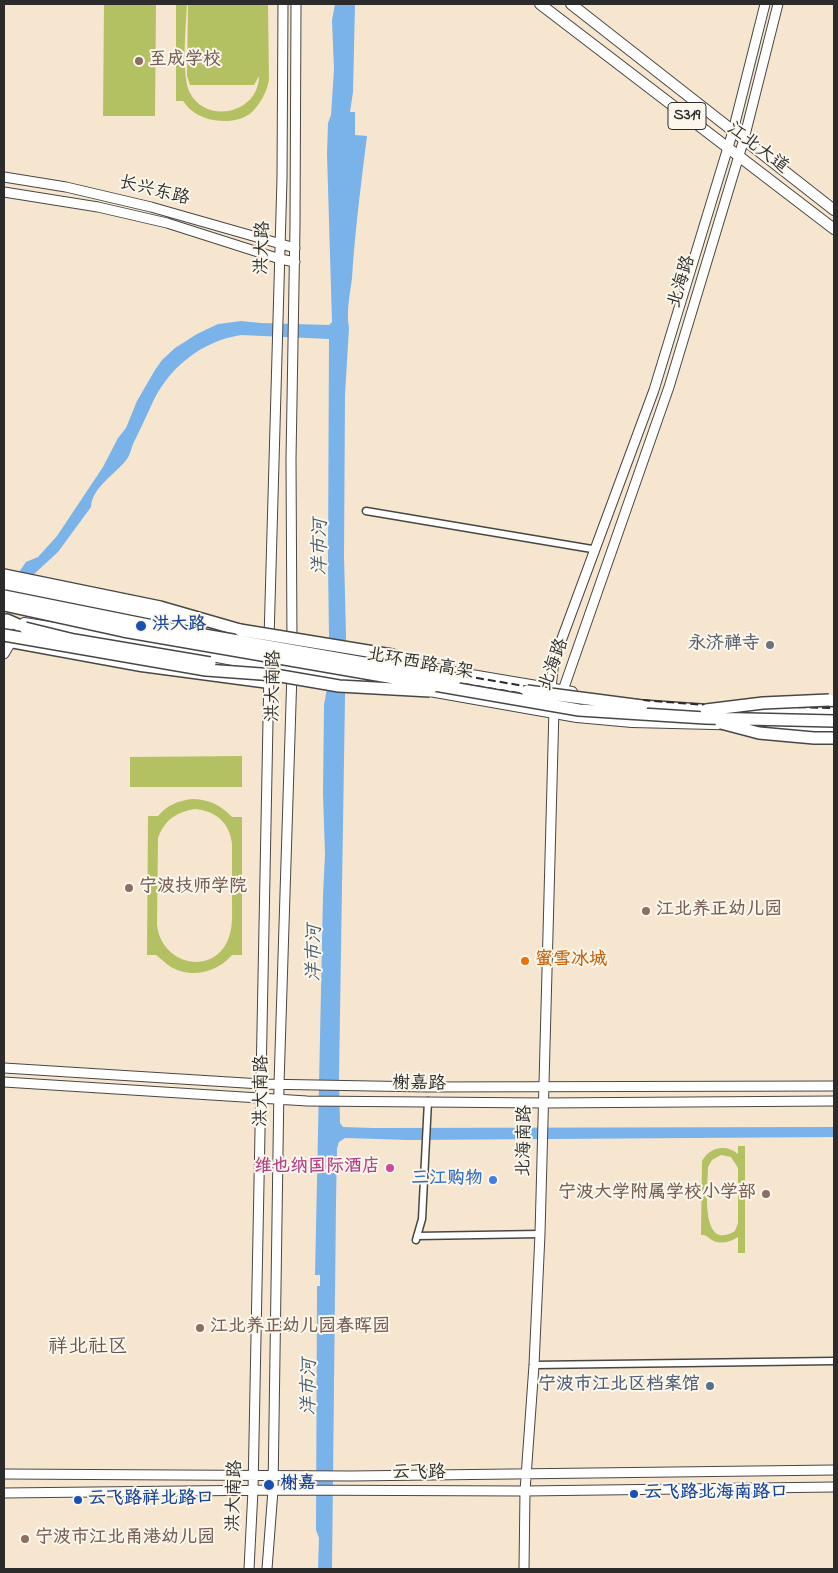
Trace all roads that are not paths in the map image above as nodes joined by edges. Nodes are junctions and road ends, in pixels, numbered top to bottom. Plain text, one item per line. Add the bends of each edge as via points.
1 (283, 4) edge
2 (296, 4) edge
3 (540, 4) edge
4 (571, 4) edge
5 (765, 4) edge
6 (778, 4) edge
7 (733, 130) junction
8 (744, 139) junction
9 (728, 147) junction
10 (739, 156) junction
11 (4, 177) edge
12 (4, 192) edge
13 (834, 210) edge
14 (834, 229) edge
15 (280, 244) junction
16 (295, 248) junction
17 (280, 259) junction
18 (295, 262) junction
19 (366, 511) dead end
20 (592, 549) dead end
21 (4, 575) edge
22 (4, 585) edge
23 (4, 591) edge
24 (4, 596) edge
25 (4, 605) edge
26 (292, 613) joint
27 (270, 614) joint
28 (5, 620) edge
29 (240, 630) junction
30 (7, 640) edge
31 (269, 641) junction
32 (292, 645) junction
33 (4, 654) edge
34 (292, 669) junction
35 (271, 675) junction
36 (456, 678) junction
37 (552, 688) junction
38 (564, 690) junction
39 (475, 692) junction
40 (833, 702) edge
41 (554, 713) junction
42 (834, 713) edge
43 (706, 714) junction
44 (834, 721) edge
45 (834, 727) edge
46 (834, 738) edge
47 (4, 1068) edge
48 (4, 1082) edge
49 (261, 1084) junction
50 (279, 1084) junction
51 (544, 1086) junction
52 (834, 1086) edge
53 (261, 1098) junction
54 (279, 1099) junction
55 (834, 1101) edge
56 (428, 1105) junction
57 (543, 1106) junction
58 (540, 1234) junction
59 (834, 1361) edge
60 (534, 1365) junction
61 (834, 1470) edge
62 (4, 1474) edge
63 (527, 1475) junction
64 (253, 1476) junction
65 (273, 1476) junction
66 (834, 1487) edge
67 (253, 1490) junction
68 (273, 1490) junction
69 (526, 1491) junction
70 (4, 1493) edge
71 (249, 1569) edge
72 (267, 1569) edge
73 (524, 1569) edge

1 - 15 main road, 洪大路
2 - 16 main road, 洪大路
3 - 9 main road, 江北大道 / S319
4 - 7 main road, 江北大道 / S319
5 - 7 main road, 北海路
6 - 8 main road, 北海路
7 - 8 main road, 江北大道 / S319
7 - 9 main road, 北海路
8 - 10 main road, 北海路
8 - 13 main road, 江北大道 / S319
9 - 10 main road, 江北大道 / S319
9 - 37 main road, 北海路 via 654,390 554,660
10 - 14 main road, 江北大道 / S319
10 - 38 main road, 北海路 via 667,393
11 - 15 main road, 长兴东路 via 66,187 151,207
12 - 17 main road, 长兴东路 via 98,207 167,223
15 - 16 main road, 长兴东路
15 - 17 main road, 洪大路
16 - 18 main road, 洪大路
17 - 18 main road, 长兴东路
17 - 27 main road, 洪大路
18 - 26 main road, 洪大路
19 - 20 street
21 - 29 highway via 160,607
22 - 29 highway
23 - 31 main road, bridge
24 - 36 highway, 北环西路高架, bridge via 158,627
25 - 39 highway, 北环西路高架, bridge via 122,631
26 - 32 main road, 洪大南路
27 - 31 main road, 洪大南路
28 - 30 main road
28 - 35 main road via 119,638
28 - 35 highway, bridge via 74,640
29 - 36 highway, bridge via 392,655
30 - 33 main road
30 - 35 highway, bridge via 206,670
31 - 32 main road
31 - 35 main road, 洪大南路
32 - 34 main road, 洪大南路
32 - 37 main road
34 - 35 main road
34 - 41 main road
34 - 50 main road, 洪大南路
35 - 39 highway, bridge via 339,686
35 - 49 main road, 洪大南路
36 - 43 highway, 北环西路高架, bridge via 603,702
37 - 38 main road
37 - 41 main road, 北海路
38 - 40 main road via 606,698 713,706
38 - 41 main road, 北海路
39 - 43 highway, 北环西路高架, bridge via 579,710
40 - 43 highway, bridge via 763,703
41 - 45 main road via 632,722
41 - 51 main road, 北海南路
42 - 43 highway, 北环西路高架, bridge
43 - 44 highway, 北环西路高架, bridge
43 - 46 highway, bridge via 759,734
47 - 49 main road, 榭嘉路
48 - 53 main road, 榭嘉路
49 - 50 main road, 榭嘉路
49 - 53 main road, 洪大南路
50 - 51 main road, 榭嘉路
50 - 54 main road, 洪大南路
51 - 52 main road, 榭嘉路
51 - 57 main road, 北海南路
53 - 54 main road, 榭嘉路
53 - 64 main road, 洪大南路
54 - 56 main road, 榭嘉路
54 - 65 main road, 洪大南路
55 - 57 main road, 榭嘉路
56 - 57 main road, 榭嘉路
56 - 58 street via 422,1219 416,1238
57 - 58 main road, 北海南路
58 - 60 main road, 北海南路
59 - 60 street
60 - 63 main road, 北海南路
61 - 63 main road, 云飞路
62 - 64 main road, 云飞路
63 - 65 main road, 云飞路
63 - 69 main road, 北海南路
64 - 65 main road, 云飞路
64 - 67 main road, 洪大南路
65 - 68 main road, 洪大南路
66 - 69 main road, 云飞路
67 - 68 main road, 云飞路
67 - 70 main road, 云飞路
67 - 71 main road, 洪大南路
68 - 69 main road, 云飞路
68 - 72 main road, 洪大南路
69 - 73 main road, 北海南路

